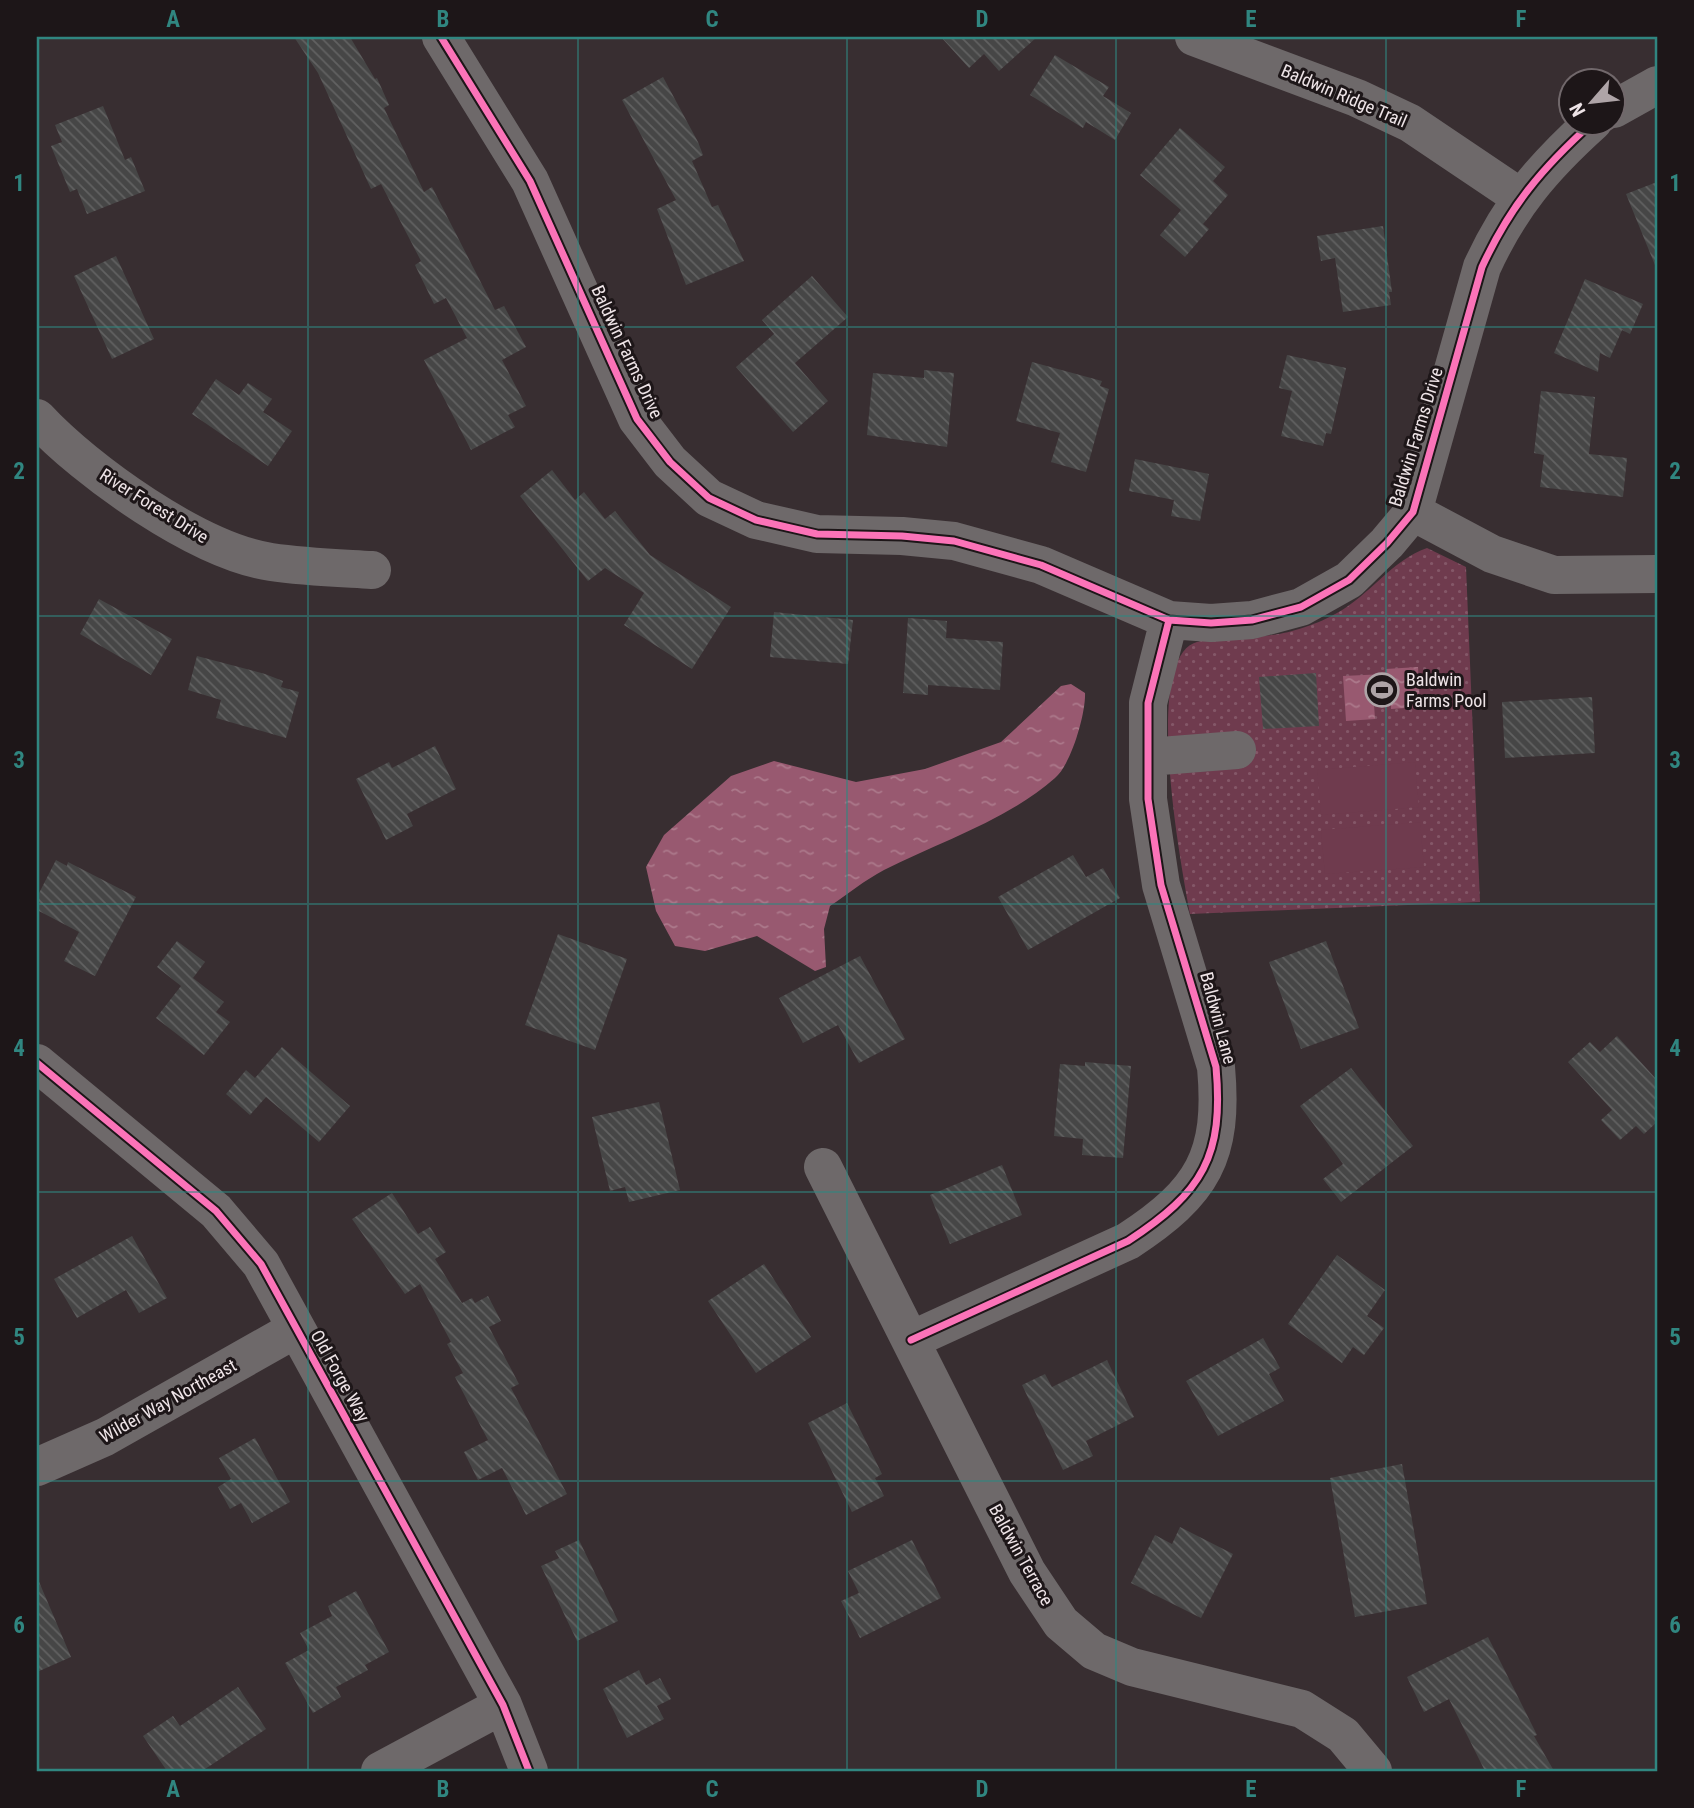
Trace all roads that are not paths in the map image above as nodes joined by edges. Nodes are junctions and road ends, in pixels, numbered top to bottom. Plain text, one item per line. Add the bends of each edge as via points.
1 (441, 37) edge
2 (1194, 37) edge
3 (1657, 85) edge
4 (1628, 101) edge
5 (1578, 136) edge
6 (1520, 197) junction
7 (37, 418) edge
8 (1413, 512) junction
9 (372, 570) dead end
10 (1657, 574) edge
11 (1169, 620) junction
12 (1237, 750) dead end
13 (1148, 757) junction
14 (37, 1063) edge
15 (824, 1167) dead end
16 (296, 1329) junction
17 (912, 1340) junction
18 (37, 1466) edge
19 (503, 1706) junction
20 (380, 1771) edge
21 (529, 1771) edge
22 (1373, 1771) edge

1 - 11 street, Baldwin Farms Drive via 530,181 637,419 670,462 709,498 756,520 817,534 954,541 1041,565
2 - 6 street, Baldwin Ridge Trail via 1357,98 1410,123
3 - 4 street
5 - 6 street, Baldwin Farms Drive
6 - 8 street, Baldwin Farms Drive via 1482,267
7 - 9 street, River Forest Drive via 89,464 197,536 269,562
8 - 10 street via 1492,554 1554,575
8 - 11 street, Baldwin Farms Drive via 1349,580 1301,607 1252,620
11 - 13 street, Baldwin Lane via 1148,703
12 - 13 street
13 - 17 street, Baldwin Lane via 1148,799 1161,885 1216,1066 1219,1124 1215,1144 1185,1195 1158,1222 1129,1241
14 - 16 street, Old Forge Way via 216,1211 261,1264
15 - 17 street, Baldwin Terrace
16 - 18 street, Wilder Way Northeast via 105,1437
16 - 19 street, Old Forge Way
17 - 22 street, Baldwin Terrace via 1027,1573 1061,1623 1094,1651 1132,1667 1302,1709 1343,1735
19 - 20 street
19 - 21 street, Old Forge Way

